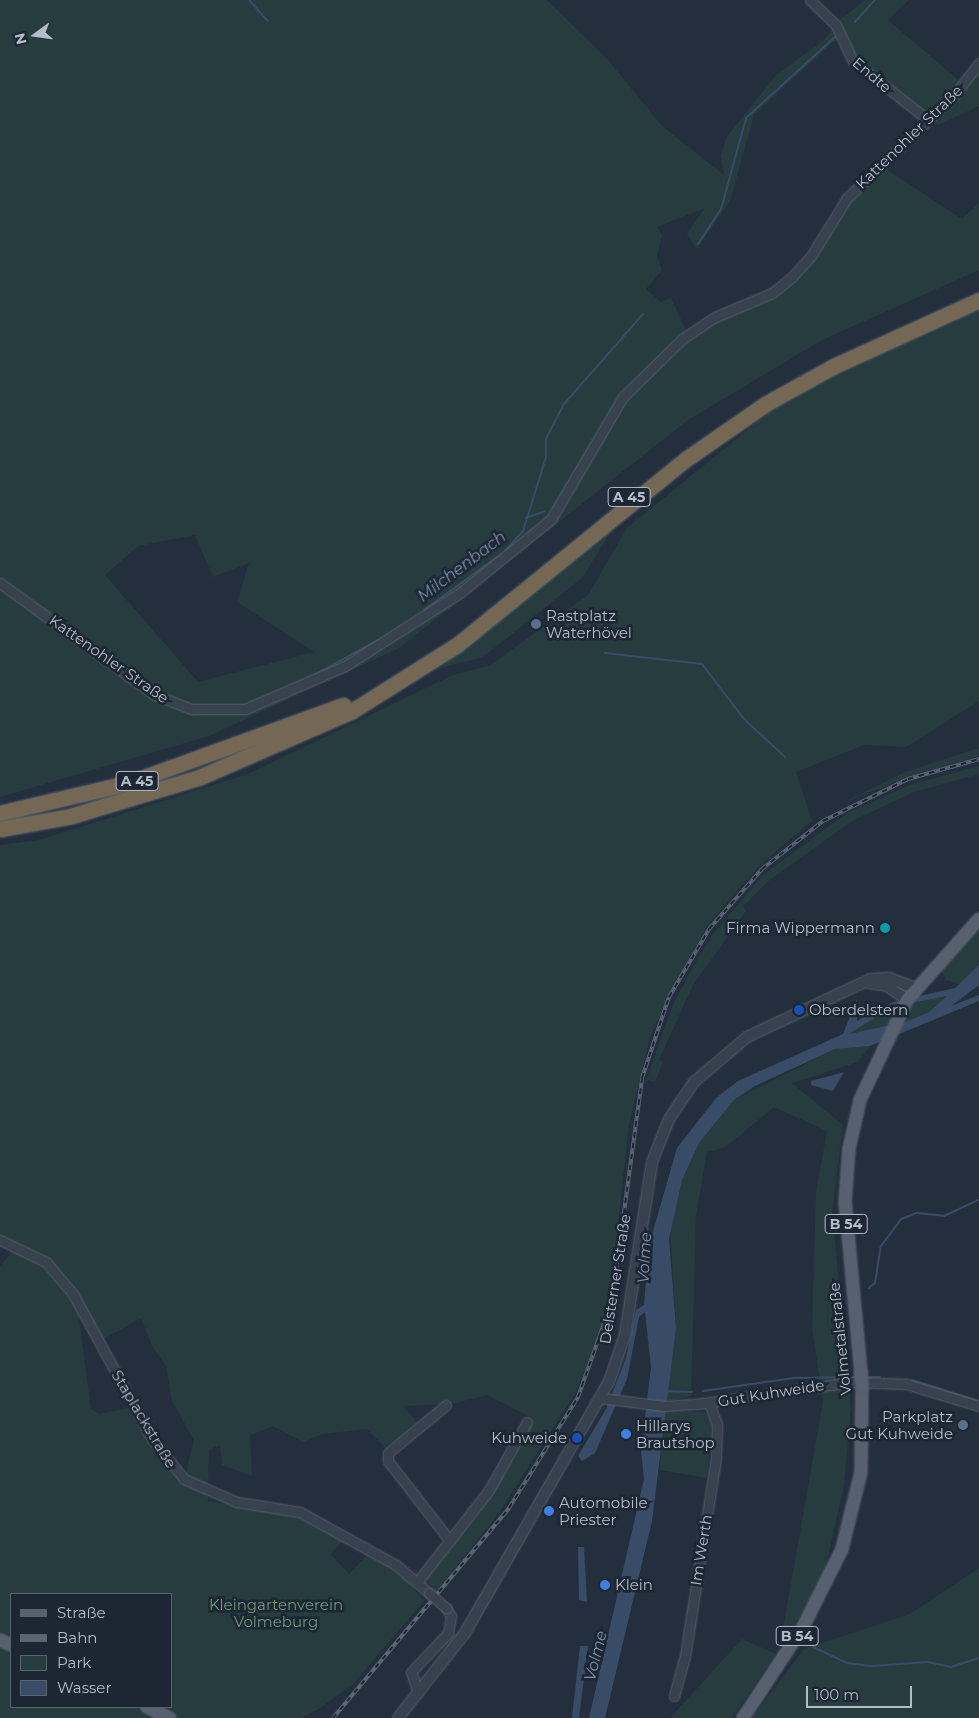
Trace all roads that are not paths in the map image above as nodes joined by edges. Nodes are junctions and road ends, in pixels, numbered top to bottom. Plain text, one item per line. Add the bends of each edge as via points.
1 (810, 0) edge
2 (979, 63) edge
3 (928, 119) junction
4 (979, 293) edge
5 (979, 300) edge
6 (0, 583) edge
7 (298, 730) junction
8 (272, 740) junction
9 (0, 813) edge
10 (0, 829) edge
11 (979, 919) edge
12 (863, 984) junction
13 (915, 988) junction
14 (907, 1000) junction
15 (0, 1240) edge
16 (604, 1400) junction
17 (709, 1403) junction
18 (446, 1405) dead end
19 (979, 1406) edge
20 (527, 1422) dead end
21 (450, 1541) junction
22 (418, 1581) junction
23 (418, 1693) junction
24 (674, 1696) dead end
25 (149, 1708) edge
26 (170, 1718) edge
27 (398, 1718) edge
28 (744, 1718) edge

1 - 3 street, Endte via 836,25 853,61
2 - 3 street, Kattenohler Straße via 954,95
3 - 6 street, Kattenohler Straße via 847,198 817,248 792,277 772,293 713,318 682,339 623,397 551,519 422,620 317,680 240,710 216,712 178,706 155,695
4 - 7 highway, A 45 via 831,360 759,400 682,453 453,640 392,681
5 - 7 highway, A 45 via 834,366 767,403 686,459 456,645 378,696
7 - 8 highway, A 45
8 - 9 highway, A 45 via 128,784
8 - 10 highway, A 45 via 139,798
11 - 13 main road, B 54
12 - 13 street, Delsterner Straße via 889,978
12 - 14 street via 880,983
12 - 16 street, Delsterner Straße via 747,1036 701,1074 675,1109 657,1144 646,1182 624,1335
13 - 14 main road, B 54
14 - 28 main road, Volmetalstraße / B 54, bridge via 882,1046 860,1100 846,1185 847,1242 864,1423 856,1496 842,1549 822,1594
15 - 22 street, Staplackstraße via 46,1262 73,1294 152,1439 184,1479 236,1502 300,1512 356,1540
16 - 17 street, Gut Kuhweide via 665,1406
16 - 23 street, Delsterner Straße via 464,1633
17 - 19 street, Gut Kuhweide via 852,1382 906,1384
17 - 24 street, Im Werth via 717,1424 716,1457 685,1656
18 - 21 street via 388,1452 388,1461
20 - 21 street via 489,1490
21 - 22 street
22 - 23 street, Staplackstraße, bridge via 446,1608 452,1622 448,1633 411,1672
23 - 27 street, Delsterner Straße
25 - 26 main road

